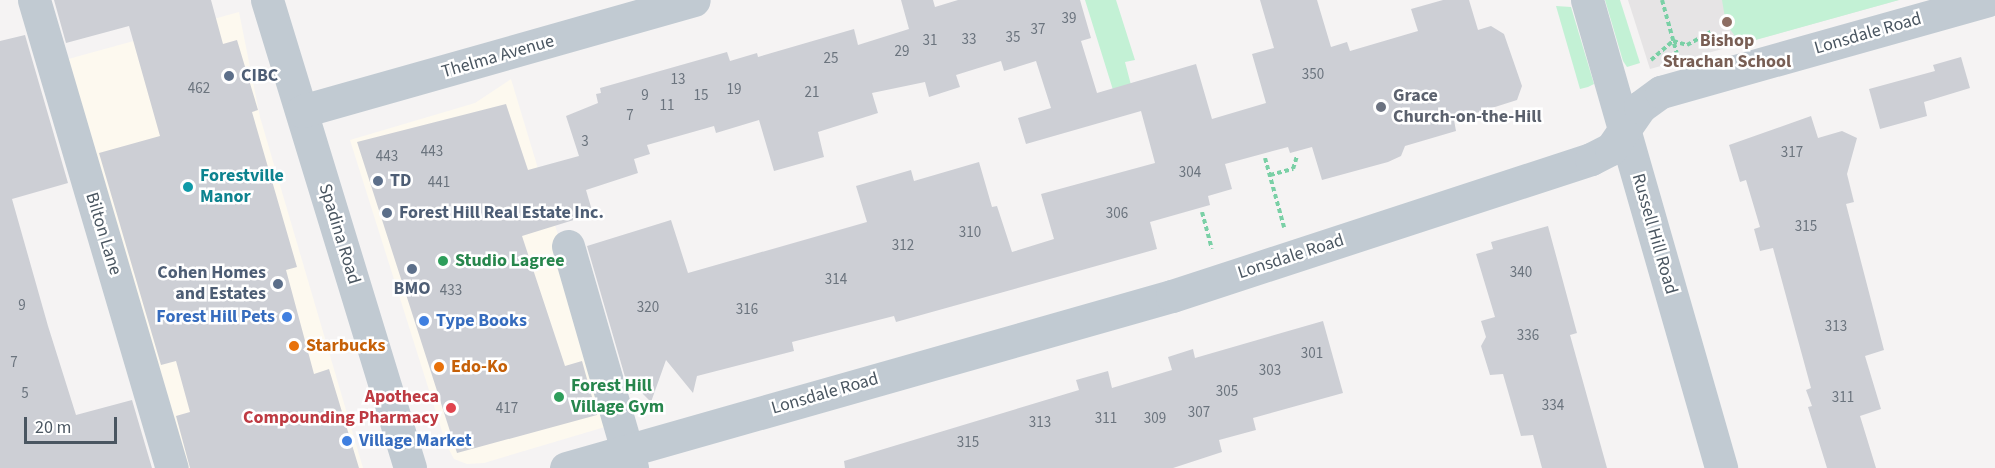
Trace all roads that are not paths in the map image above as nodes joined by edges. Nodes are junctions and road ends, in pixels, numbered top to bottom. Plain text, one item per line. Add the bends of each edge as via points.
1 (34, 0) edge
2 (267, 0) edge
3 (694, 0) edge
4 (1587, 0) edge
5 (1988, 0) edge
6 (302, 111) junction
7 (1625, 130) junction
8 (568, 246) dead end
9 (629, 459) edge
10 (172, 468) edge
11 (410, 468) edge
12 (566, 468) edge
13 (1721, 468) edge

1 - 10 street, Bilton Lane
2 - 6 street, Spadina Road
3 - 6 street, Thelma Avenue
4 - 7 street, Russell Hill Road
5 - 7 street, Lonsdale Road via 1661,92 1640,107
6 - 11 street, Spadina Road
7 - 9 street, Lonsdale Road via 1611,148 1591,159 1172,296
7 - 13 street, Russell Hill Road
8 - 9 street
9 - 12 street, Lonsdale Road

